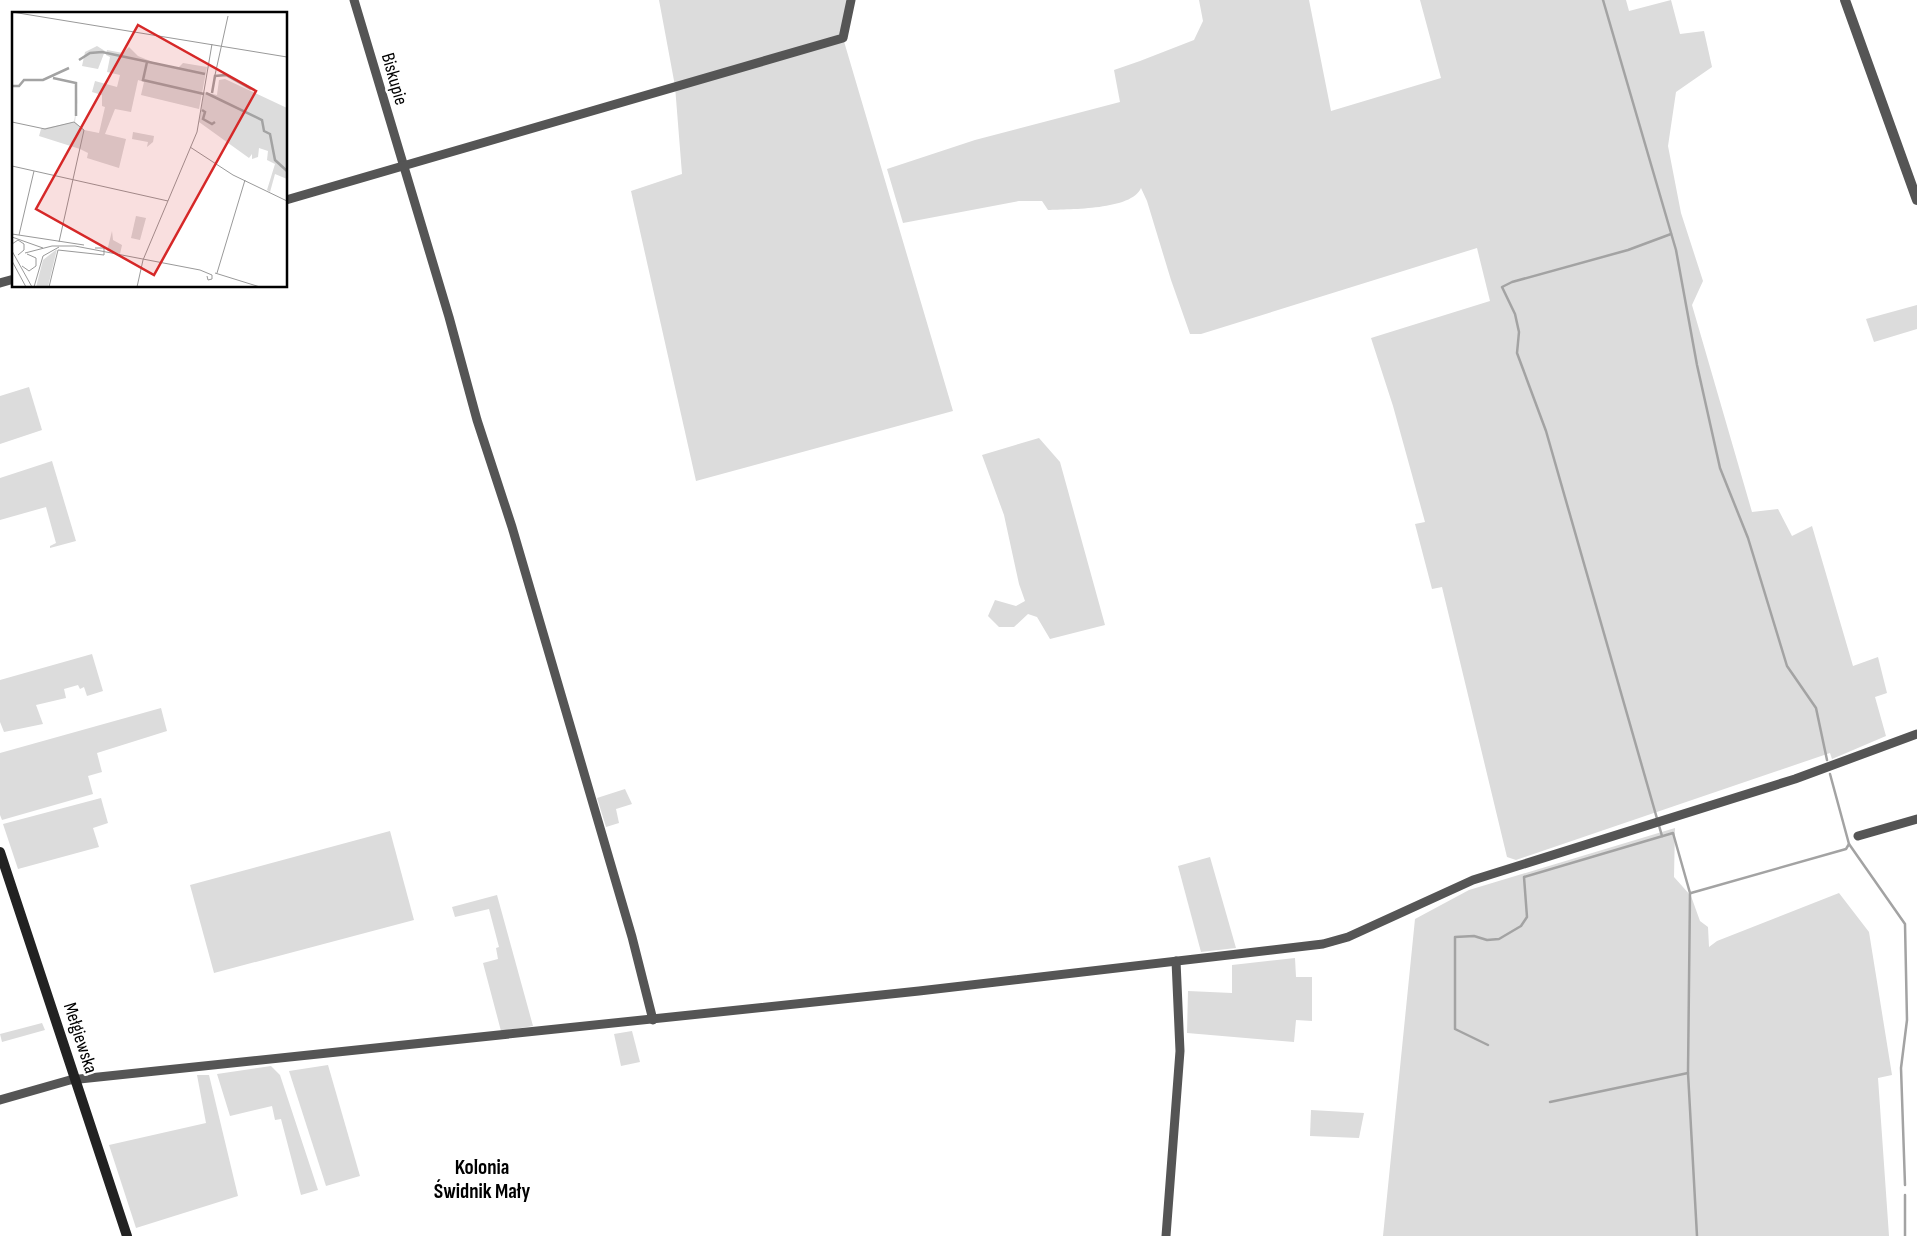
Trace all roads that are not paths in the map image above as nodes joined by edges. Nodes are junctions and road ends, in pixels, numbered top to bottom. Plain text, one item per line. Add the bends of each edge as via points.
1 (354, 0) edge
2 (851, 0) edge
3 (1845, 0) edge
4 (403, 167) junction
5 (288, 199) edge
6 (1917, 200) edge
7 (1917, 734) edge
8 (1917, 819) edge
9 (1858, 836) dead end
10 (0, 852) edge
11 (1176, 961) junction
12 (653, 1020) junction
13 (75, 1080) junction
14 (0, 1100) edge
15 (127, 1236) edge
16 (1166, 1236) edge

1 - 4 street, Biskupie
2 - 4 street via 843,38
3 - 6 street
4 - 5 street
4 - 12 street, Biskupie via 512,527 632,937
7 - 11 street via 1832,767 1473,880 1336,941
8 - 9 street
10 - 13 main road, Mełgiewska
11 - 12 street
11 - 16 street via 1180,1051
12 - 13 street
13 - 14 street
13 - 15 main road, Mełgiewska

